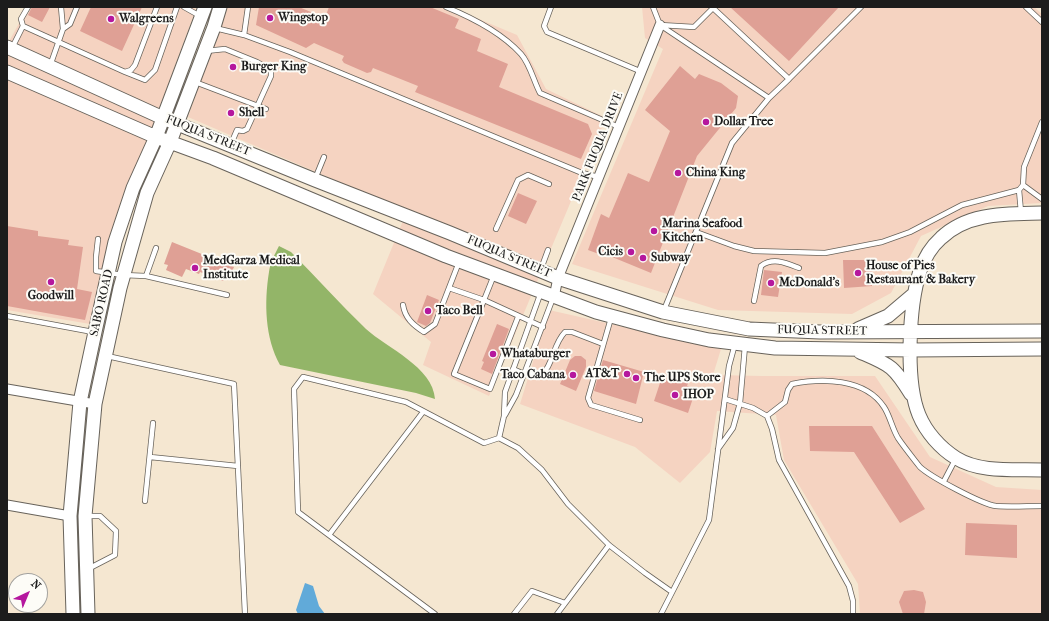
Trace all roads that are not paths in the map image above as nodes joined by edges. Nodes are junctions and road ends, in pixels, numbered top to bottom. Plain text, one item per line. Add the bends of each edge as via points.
1 (28, 7) edge
2 (61, 7) edge
3 (77, 7) edge
4 (157, 7) edge
5 (177, 7) edge
6 (184, 7) edge
7 (220, 7) edge
8 (248, 7) edge
9 (446, 7) edge
10 (550, 7) edge
11 (653, 7) edge
12 (862, 7) edge
13 (1026, 7) edge
14 (204, 12) edge
15 (1042, 22) edge
16 (660, 25) junction
17 (22, 26) junction
18 (214, 27) junction
19 (64, 29) junction
20 (244, 35) junction
21 (59, 43) junction
22 (9, 48) edge
23 (205, 51) junction
24 (50, 66) junction
25 (7, 72) edge
26 (125, 72) junction
27 (642, 72) junction
28 (789, 79) junction
29 (193, 82) junction
30 (38, 86) junction
31 (769, 98) junction
32 (257, 106) junction
33 (266, 109) dead end
34 (163, 118) junction
35 (1042, 122) edge
36 (177, 123) junction
37 (619, 127) junction
38 (156, 137) junction
39 (170, 142) junction
40 (230, 145) junction
41 (324, 157) dead end
42 (599, 177) junction
43 (315, 180) junction
44 (549, 184) dead end
45 (1023, 185) junction
46 (1019, 190) junction
47 (309, 198) junction
48 (1042, 199) edge
49 (1021, 214) junction
50 (1042, 214) edge
51 (496, 229) dead end
52 (696, 232) junction
53 (98, 239) dead end
54 (156, 248) dead end
55 (548, 250) dead end
56 (459, 261) junction
57 (798, 268) dead end
58 (540, 270) junction
59 (108, 274) junction
60 (495, 274) junction
61 (123, 275) junction
62 (146, 276) junction
63 (558, 278) junction
64 (449, 288) junction
65 (541, 292) junction
66 (914, 294) junction
67 (227, 295) dead end
68 (554, 297) junction
69 (484, 300) junction
70 (754, 301) dead end
71 (403, 305) dead end
72 (663, 312) junction
73 (7, 316) edge
74 (611, 316) junction
75 (518, 317) junction
76 (530, 322) junction
77 (737, 326) junction
78 (542, 328) junction
79 (663, 330) junction
80 (911, 331) junction
81 (1042, 331) edge
82 (95, 332) junction
83 (852, 332) junction
84 (740, 343) junction
85 (603, 344) junction
86 (853, 349) junction
87 (1042, 349) edge
88 (911, 350) junction
89 (105, 356) junction
90 (513, 369) junction
91 (524, 374) junction
92 (7, 389) edge
93 (914, 398) junction
94 (725, 399) junction
95 (80, 402) junction
96 (740, 403) junction
97 (95, 404) junction
98 (424, 412) junction
99 (504, 416) junction
100 (767, 416) junction
101 (640, 420) dead end
102 (153, 423) dead end
103 (499, 438) junction
104 (717, 450) junction
105 (150, 457) junction
106 (956, 458) junction
107 (238, 466) junction
108 (1042, 470) edge
109 (944, 482) junction
110 (145, 501) dead end
111 (7, 505) edge
112 (1042, 506) edge
113 (70, 516) junction
114 (85, 516) junction
115 (329, 535) junction
116 (609, 545) junction
117 (86, 570) junction
118 (672, 592) junction
119 (565, 603) junction
120 (73, 614) edge
121 (88, 614) edge
122 (245, 614) edge
123 (435, 614) edge
124 (514, 614) edge
125 (557, 614) edge
126 (661, 614) edge
127 (853, 614) edge

1 - 17 lane via 21,20
2 - 19 lane
3 - 19 lane via 70,24
4 - 26 lane via 134,65 131,70
5 - 26 lane via 155,70 149,78 145,80
6 - 14 lane
7 - 18 main road, SABO ROAD
8 - 20 lane
9 - 37 lane via 474,18 522,55 540,93
10 - 27 lane via 544,26 547,32
11 - 16 lane
12 - 28 lane
13 - 15 lane
14 - 34 main road, SABO ROAD
16 - 27 street, PARK FUQUA DRIVE
16 - 28 lane via 694,28 713,8
16 - 31 lane
17 - 21 lane
17 - 22 lane
18 - 20 lane
18 - 23 main road, SABO ROAD
19 - 21 lane
20 - 42 lane via 582,173
21 - 24 lane
21 - 26 lane
22 - 24 main road, FUQUA STREET
23 - 29 main road, SABO ROAD
23 - 32 lane via 225,49 258,62 270,70 271,76
24 - 30 main road
24 - 34 main road, FUQUA STREET
25 - 30 main road, FUQUA STREET
27 - 37 street, PARK FUQUA DRIVE
28 - 31 lane
29 - 32 lane
29 - 36 main road, SABO ROAD
30 - 38 main road, FUQUA STREET
31 - 52 lane via 732,143
32 - 33 lane
32 - 40 lane via 247,129 237,130
34 - 36 main road, FUQUA STREET
34 - 38 main road, SABO ROAD
35 - 45 lane via 1024,168
36 - 39 main road, SABO ROAD
36 - 40 main road, FUQUA STREET
37 - 42 street, PARK FUQUA DRIVE
38 - 39 main road, FUQUA STREET
38 - 59 main road, SABO ROAD via 133,188 115,242
39 - 47 main road, FUQUA STREET
39 - 61 main road, SABO ROAD via 147,192
40 - 43 main road, FUQUA STREET
41 - 43 lane
42 - 63 street, PARK FUQUA DRIVE
43 - 47 main road
43 - 58 main road, FUQUA STREET
44 - 51 lane via 528,175 518,180
45 - 46 lane
45 - 48 lane
46 - 49 lane
46 - 52 lane via 962,205 910,232 882,242 826,253 754,251
47 - 56 main road, FUQUA STREET
49 - 50 main road
49 - 66 main road via 981,218 965,223 941,238 926,258
52 - 72 lane
53 - 59 lane via 96,270
54 - 62 lane
55 - 58 lane
56 - 60 main road, FUQUA STREET
56 - 64 lane
57 - 70 lane via 785,262 774,261 761,266
58 - 63 main road, FUQUA STREET
59 - 61 lane
59 - 82 main road, SABO ROAD
60 - 65 main road, FUQUA STREET
60 - 69 lane
61 - 62 lane
61 - 89 main road, SABO ROAD
62 - 67 lane
63 - 65 street, PARK FUQUA DRIVE
63 - 68 street, PARK FUQUA DRIVE
63 - 72 main road, FUQUA STREET
64 - 69 lane
64 - 71 lane via 435,324 424,332 405,315
65 - 68 main road, FUQUA STREET
65 - 76 lane
66 - 80 main road
66 - 83 main road via 888,316
68 - 74 main road, FUQUA STREET
68 - 78 lane, PARK FUQUA DRIVE
69 - 75 lane
69 - 75 lane via 454,374 490,389
72 - 77 main road, FUQUA STREET
72 - 79 main road
73 - 82 lane
74 - 79 main road, FUQUA STREET
74 - 85 lane
75 - 76 lane
76 - 78 lane
76 - 90 lane
77 - 83 main road, FUQUA STREET via 749,329
77 - 84 main road
78 - 91 lane, PARK FUQUA DRIVE
79 - 84 main road, FUQUA STREET
80 - 81 main road, FUQUA STREET
80 - 83 main road, FUQUA STREET
80 - 88 main road
82 - 95 main road, SABO ROAD
84 - 86 main road, FUQUA STREET via 775,348
84 - 94 lane via 729,366
84 - 96 lane
85 - 91 lane via 572,332 565,332 560,337 548,368 543,374
85 - 101 lane via 588,398 591,405
86 - 88 main road, FUQUA STREET
86 - 93 main road via 886,363 900,377
87 - 88 main road, FUQUA STREET
88 - 93 main road
89 - 97 main road, SABO ROAD
89 - 107 lane via 234,384
90 - 91 lane
90 - 99 lane via 505,392
91 - 99 lane, PARK FUQUA DRIVE
92 - 95 street
93 - 106 main road via 919,415 929,433
94 - 96 lane
94 - 104 lane
95 - 97 street
95 - 113 main road, SABO ROAD
96 - 100 lane
96 - 104 lane via 733,428
97 - 114 main road, SABO ROAD
98 - 103 lane via 484,443
98 - 115 lane
98 - 115 lane via 406,402 303,377 294,389 298,512
99 - 103 lane
100 - 109 lane via 786,402 792,384 835,382 859,386 883,404 897,437 921,467
100 - 127 lane via 779,460 849,586
102 - 105 lane
103 - 116 lane via 518,448 542,470 568,504
104 - 118 lane via 709,520
105 - 107 lane
105 - 110 lane
106 - 108 main road via 974,466
106 - 109 lane
107 - 122 lane
109 - 112 lane via 980,501 996,506
111 - 113 street
113 - 114 main road
113 - 120 main road, SABO ROAD
114 - 117 main road, SABO ROAD
114 - 117 lane via 100,516 116,531 115,555
115 - 123 lane
116 - 118 lane
116 - 119 lane
117 - 121 main road, SABO ROAD
118 - 126 lane
119 - 124 lane via 532,591
119 - 125 lane

